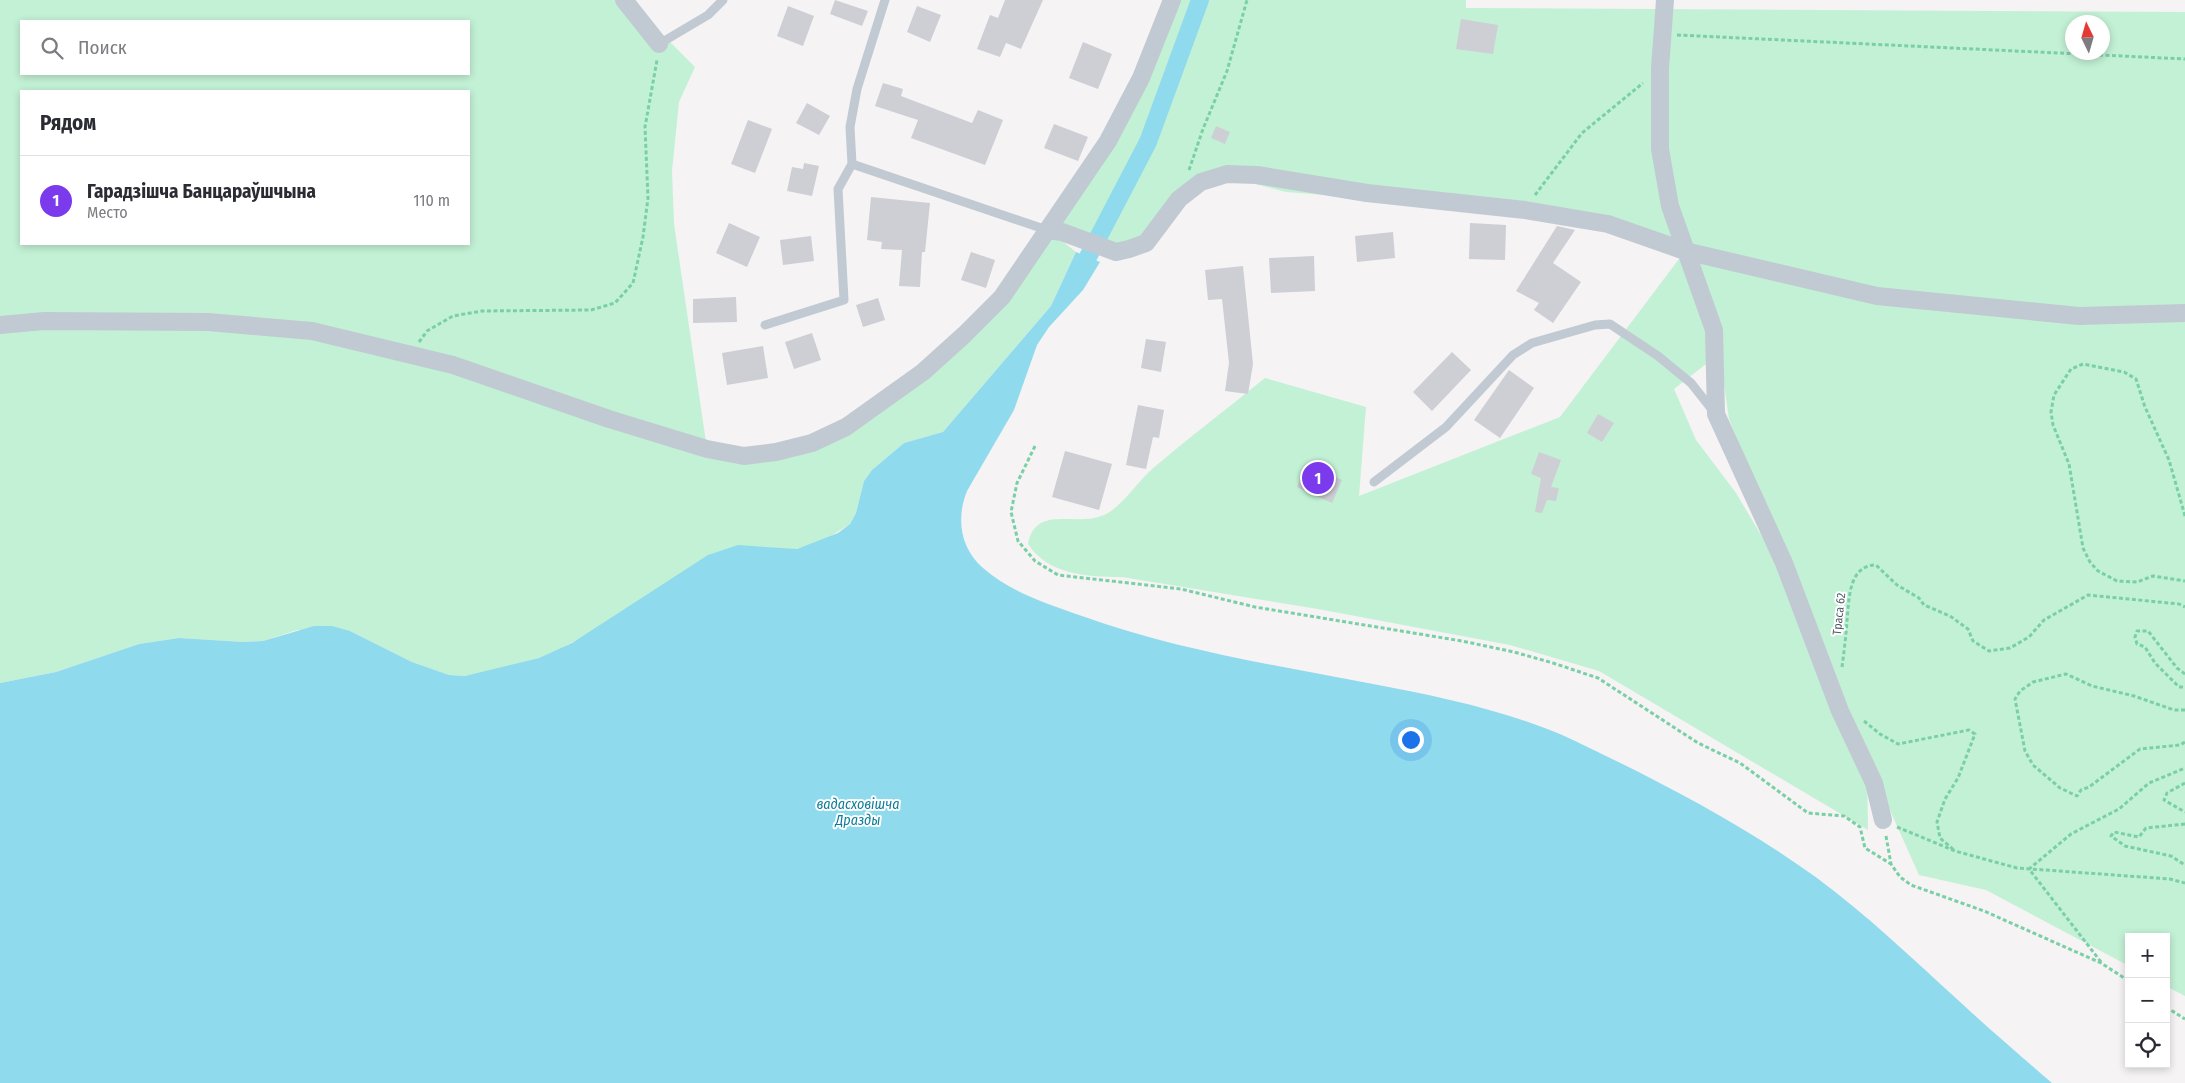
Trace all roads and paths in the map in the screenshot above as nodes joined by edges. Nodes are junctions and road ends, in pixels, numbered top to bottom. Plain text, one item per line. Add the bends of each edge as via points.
1 (624, 0) edge
2 (723, 0) edge
3 (885, 0) edge
4 (1172, 0) edge
5 (1247, 0) edge
6 (1666, 0) edge
7 (1664, 35) junction
8 (659, 44) junction
9 (2185, 59) edge
10 (1660, 68) junction
11 (852, 164) junction
12 (1188, 173) dead end
13 (1524, 210) junction
14 (1054, 231) junction
15 (1685, 251) junction
16 (2185, 314) edge
17 (0, 325) edge
18 (765, 325) dead end
19 (411, 354) junction
20 (1716, 414) junction
21 (1035, 446) dead end
22 (1374, 482) dead end
23 (2185, 516) edge
24 (2185, 581) edge
25 (2185, 607) edge
26 (1842, 673) dead end
27 (2185, 674) edge
28 (2185, 687) edge
29 (2185, 710) edge
30 (1861, 714) dead end
31 (2185, 742) edge
32 (2185, 768) edge
33 (2185, 783) edge
34 (2185, 812) edge
35 (1883, 820) junction
36 (2185, 824) edge
37 (1955, 851) junction
38 (1891, 864) junction
39 (2185, 865) edge
40 (2029, 868) junction
41 (2185, 883) edge
42 (2101, 963) junction
43 (2125, 979) edge
44 (2170, 1009) edge
45 (2185, 1019) edge

1 - 8 street
2 - 8 lane via 708,15
3 - 11 lane via 857,89 850,127
4 - 14 street via 1141,78
5 - 12 path via 1227,71
6 - 7 street
7 - 9 path
7 - 10 street
8 - 19 path via 646,127 648,198 633,283 615,303 590,310 482,311 453,316 427,331
10 - 13 path via 1582,133
10 - 15 street via 1660,149 1670,206
11 - 14 lane
11 - 18 lane via 838,190 844,300
13 - 14 street via 1366,193 1257,175 1228,174 1201,182 1179,200 1146,244 1116,252
13 - 15 street via 1608,224
14 - 19 street via 1002,297 923,372 846,427 812,443 776,452 744,456 707,449
15 - 16 street via 1877,296 2079,316
15 - 20 street via 1714,330
17 - 19 street via 44,321 208,322 312,332
20 - 22 lane via 1691,384 1658,356 1610,324 1595,325 1532,343 1513,355 1446,427
20 - 35 street via 1784,563 1840,711 1874,783
21 - 38 path via 1017,483 1010,512 1018,541 1035,561 1058,575 1181,589 1255,607 1462,641 1514,652 1598,678 1698,743 1740,763 1808,813 1844,816 1860,826 1865,848
23 - 24 path via 2169,460 2136,379 2124,372 2083,364 2071,369 2054,394 2051,412 2068,464 2083,548 2090,562 2117,580 2137,582 2154,576
25 - 26 path, Траса 62 via 2088,594 2044,620 2030,637 2010,648 1989,651 1979,647 1968,630 1950,616 1924,605 1876,565 1868,565 1861,570 1847,599
27 - 28 path via 2148,632 2138,631 2135,637 2137,644 2145,647 2154,664 2179,687
29 - 31 path via 2174,710 2092,686 2066,674 2033,682 2015,699 2025,751 2033,765 2060,788 2077,796 2140,749
30 - 37 path via 1880,734 1898,744 1969,730 1976,734 1937,822 1940,838
32 - 40 path via 2149,783 2119,809 2071,834
33 - 34 path via 2166,793 2164,800
35 - 37 path
35 - 38 path
36 - 39 path via 2146,828 2139,837 2114,832 2111,836 2125,846 2171,856
37 - 40 path
38 - 42 path via 1911,885 1984,911
40 - 41 path via 2170,879
40 - 42 path
42 - 43 path
44 - 45 path

